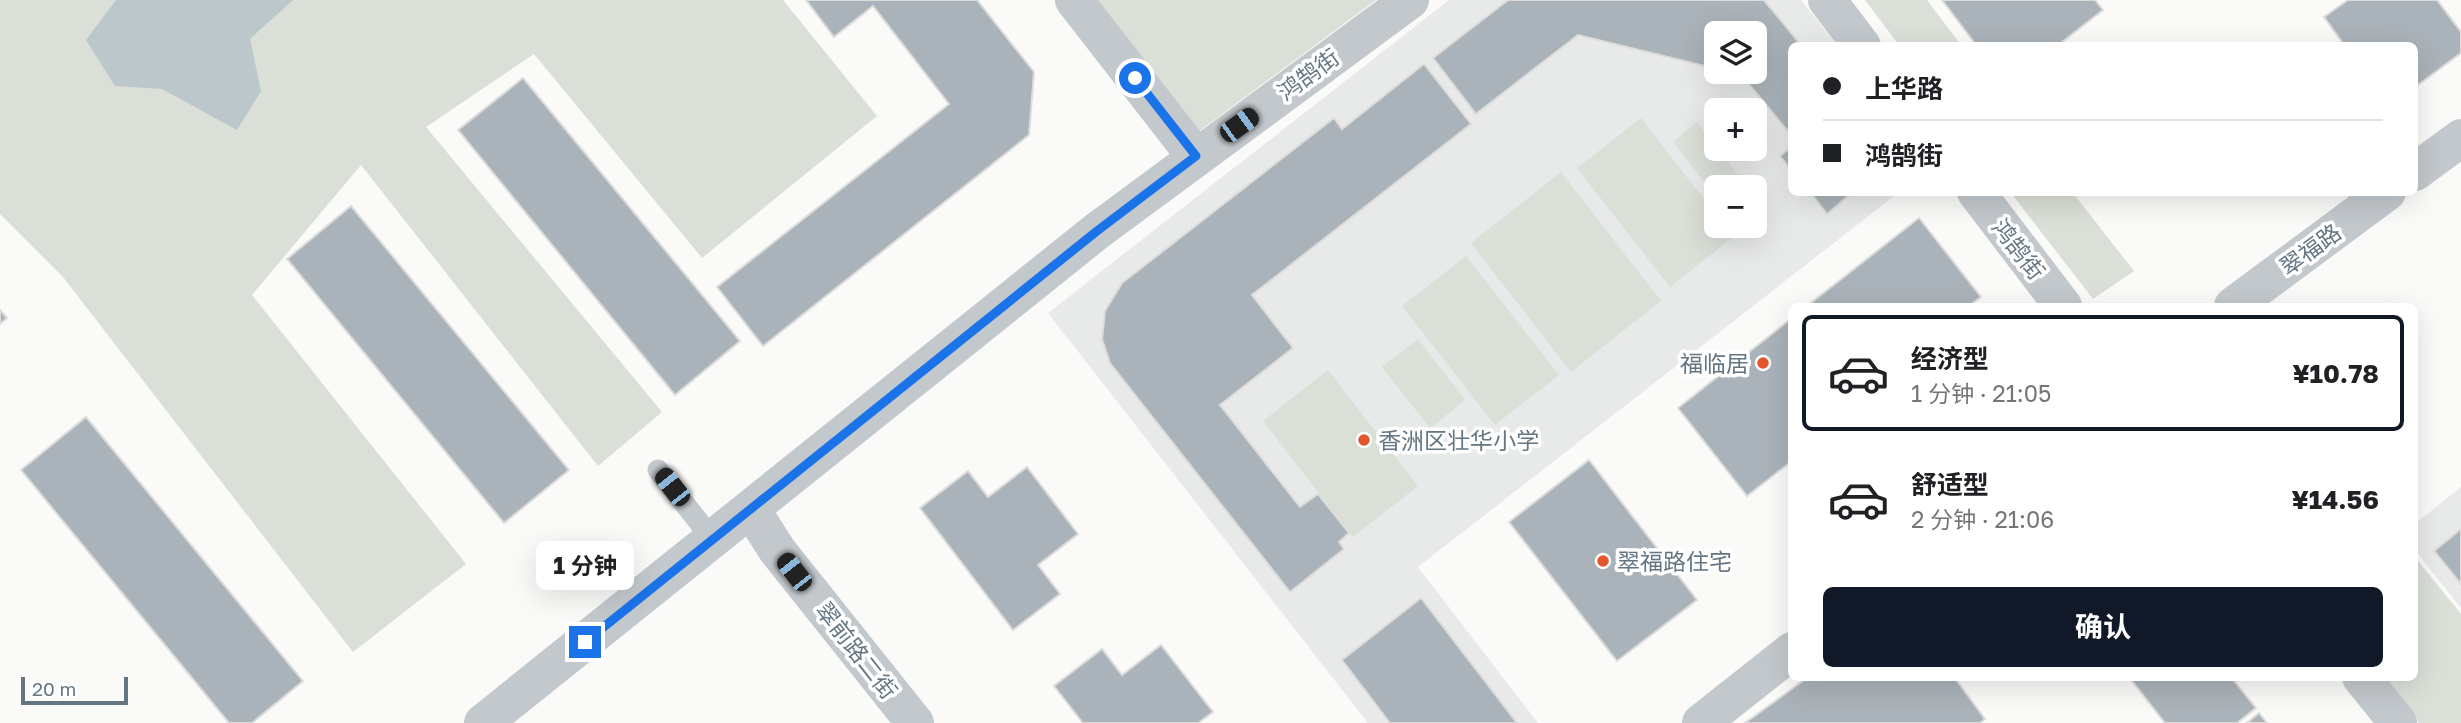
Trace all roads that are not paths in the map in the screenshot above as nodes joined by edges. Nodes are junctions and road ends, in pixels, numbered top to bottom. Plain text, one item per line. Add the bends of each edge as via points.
1 (1074, 0) edge
2 (1410, 0) edge
3 (1827, 0) edge
4 (1859, 42) edge
5 (2461, 138) edge
6 (1196, 156) junction
7 (2418, 170) edge
8 (1979, 196) edge
9 (2382, 196) edge
10 (2061, 303) edge
11 (2237, 303) edge
12 (658, 470) dead end
13 (751, 509) junction
14 (713, 540) junction
15 (1788, 654) edge
16 (2364, 681) edge
17 (483, 723) edge
18 (915, 723) edge
19 (1702, 723) edge
20 (2398, 723) edge

1 - 6 street
2 - 6 street, 鸿鹄街
3 - 4 street
5 - 7 street
6 - 13 street, 鸿鹄街
8 - 10 street, 鸿鹄街
9 - 11 street, 翠福路
12 - 14 lane
13 - 14 street, 鸿鹄街
13 - 18 street, 翠前路二街 via 777,550
14 - 17 street, 鸿鹄街
15 - 19 street
16 - 20 street

